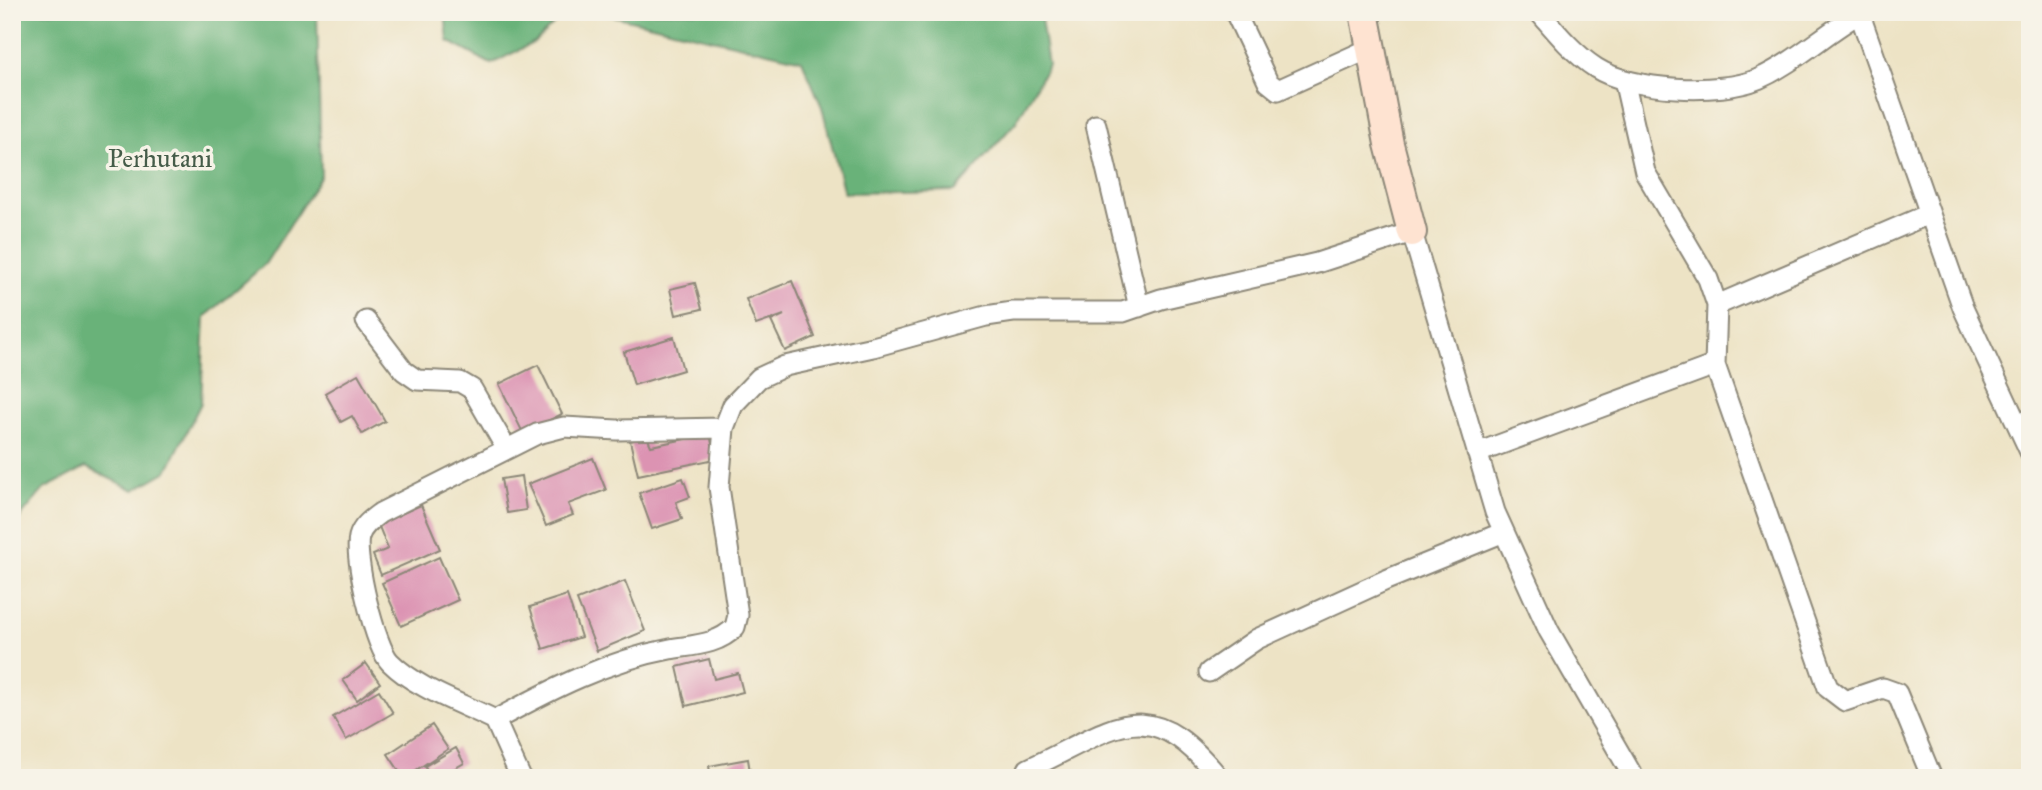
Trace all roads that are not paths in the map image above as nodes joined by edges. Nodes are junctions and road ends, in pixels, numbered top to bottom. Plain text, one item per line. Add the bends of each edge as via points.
1 (1235, 12) edge
2 (1364, 12) edge
3 (1539, 12) edge
4 (1860, 13) edge
5 (1371, 48) junction
6 (1624, 80) junction
7 (1096, 125) dead end
8 (1929, 215) junction
9 (1412, 232) junction
10 (1717, 305) junction
11 (1139, 307) junction
12 (366, 321) dead end
13 (1715, 365) junction
14 (724, 428) junction
15 (506, 448) junction
16 (2030, 452) edge
17 (1476, 453) junction
18 (1504, 532) junction
19 (1209, 672) dead end
20 (495, 720) junction
21 (1028, 769) dead end
22 (521, 778) edge
23 (1219, 778) edge
24 (1633, 778) edge
25 (1932, 778) edge

1 - 5 street via 1268,82 1278,90
2 - 5 main road
3 - 6 street via 1563,41 1597,69
4 - 6 street via 1756,80 1705,88
4 - 8 street
5 - 9 main road
6 - 10 street via 1646,172 1708,279
7 - 11 street
8 - 10 street
8 - 16 street via 1963,308
9 - 11 street via 1306,266
9 - 17 street
10 - 13 street
11 - 14 street via 1106,314 1013,312 986,316 785,366 745,389
12 - 15 street via 404,371 417,380 460,382 472,390
13 - 17 street
13 - 25 street via 1828,688 1845,701 1883,688 1897,693
14 - 15 street via 564,427
14 - 20 street via 719,488 738,615 735,627 715,641 612,663
15 - 20 street via 380,513 362,529 358,552 376,632 389,662 409,678
17 - 18 street
18 - 19 street via 1257,639
18 - 24 street via 1549,631
20 - 22 street
21 - 23 street via 1123,725 1144,722 1181,737

